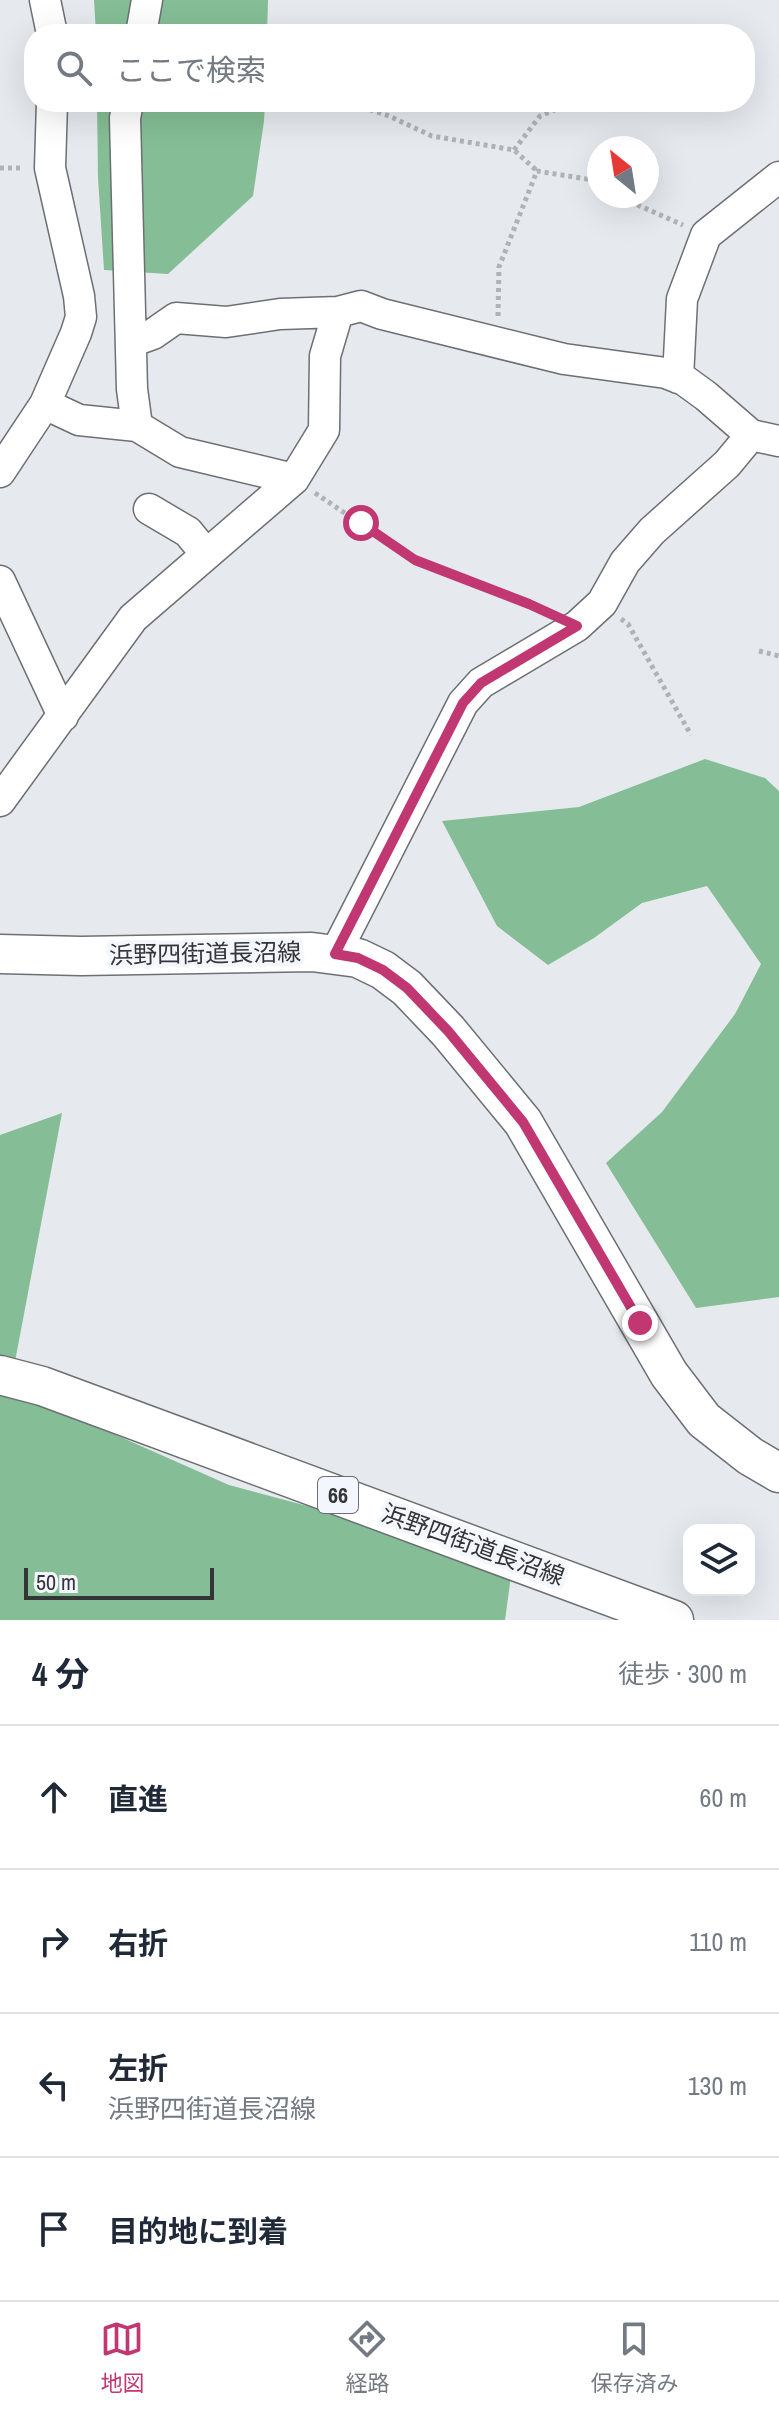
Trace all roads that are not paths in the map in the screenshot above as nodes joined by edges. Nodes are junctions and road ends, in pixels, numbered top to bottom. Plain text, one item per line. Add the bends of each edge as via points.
1 (45, 0) edge
2 (147, 0) edge
3 (50, 24) edge
4 (143, 24) edge
5 (52, 112) edge
6 (126, 112) edge
7 (779, 177) edge
8 (338, 312) junction
9 (131, 342) junction
10 (678, 378) junction
11 (45, 404) junction
12 (137, 426) junction
13 (765, 438) edge
14 (0, 472) edge
15 (294, 479) junction
16 (149, 509) dead end
17 (206, 554) junction
18 (0, 581) edge
19 (63, 716) junction
20 (0, 801) edge
21 (0, 954) edge
22 (335, 954) junction
23 (0, 1375) edge
24 (779, 1473) edge
25 (674, 1620) edge

1 - 3 street
2 - 4 street
5 - 11 street via 50,168 81,317
6 - 9 street
7 - 10 street via 706,235 682,299
8 - 9 street via 226,322 176,318
8 - 10 street via 361,306 564,359
8 - 15 street via 325,356 324,430
9 - 12 street
10 - 13 street
11 - 12 street via 79,420
11 - 14 street
12 - 15 street via 180,452
13 - 22 street via 727,464 652,531 625,562 602,603 577,626 481,683 463,703
15 - 17 street
16 - 17 street via 188,532
17 - 19 street via 133,618
18 - 19 street
19 - 20 street
21 - 22 main road, 浜野四街道長沼線
22 - 24 main road, 浜野四街道長沼線 via 383,970 448,1031 523,1122 669,1374 704,1420
23 - 25 main road, 浜野四街道長沼線 / 66 via 42,1386

